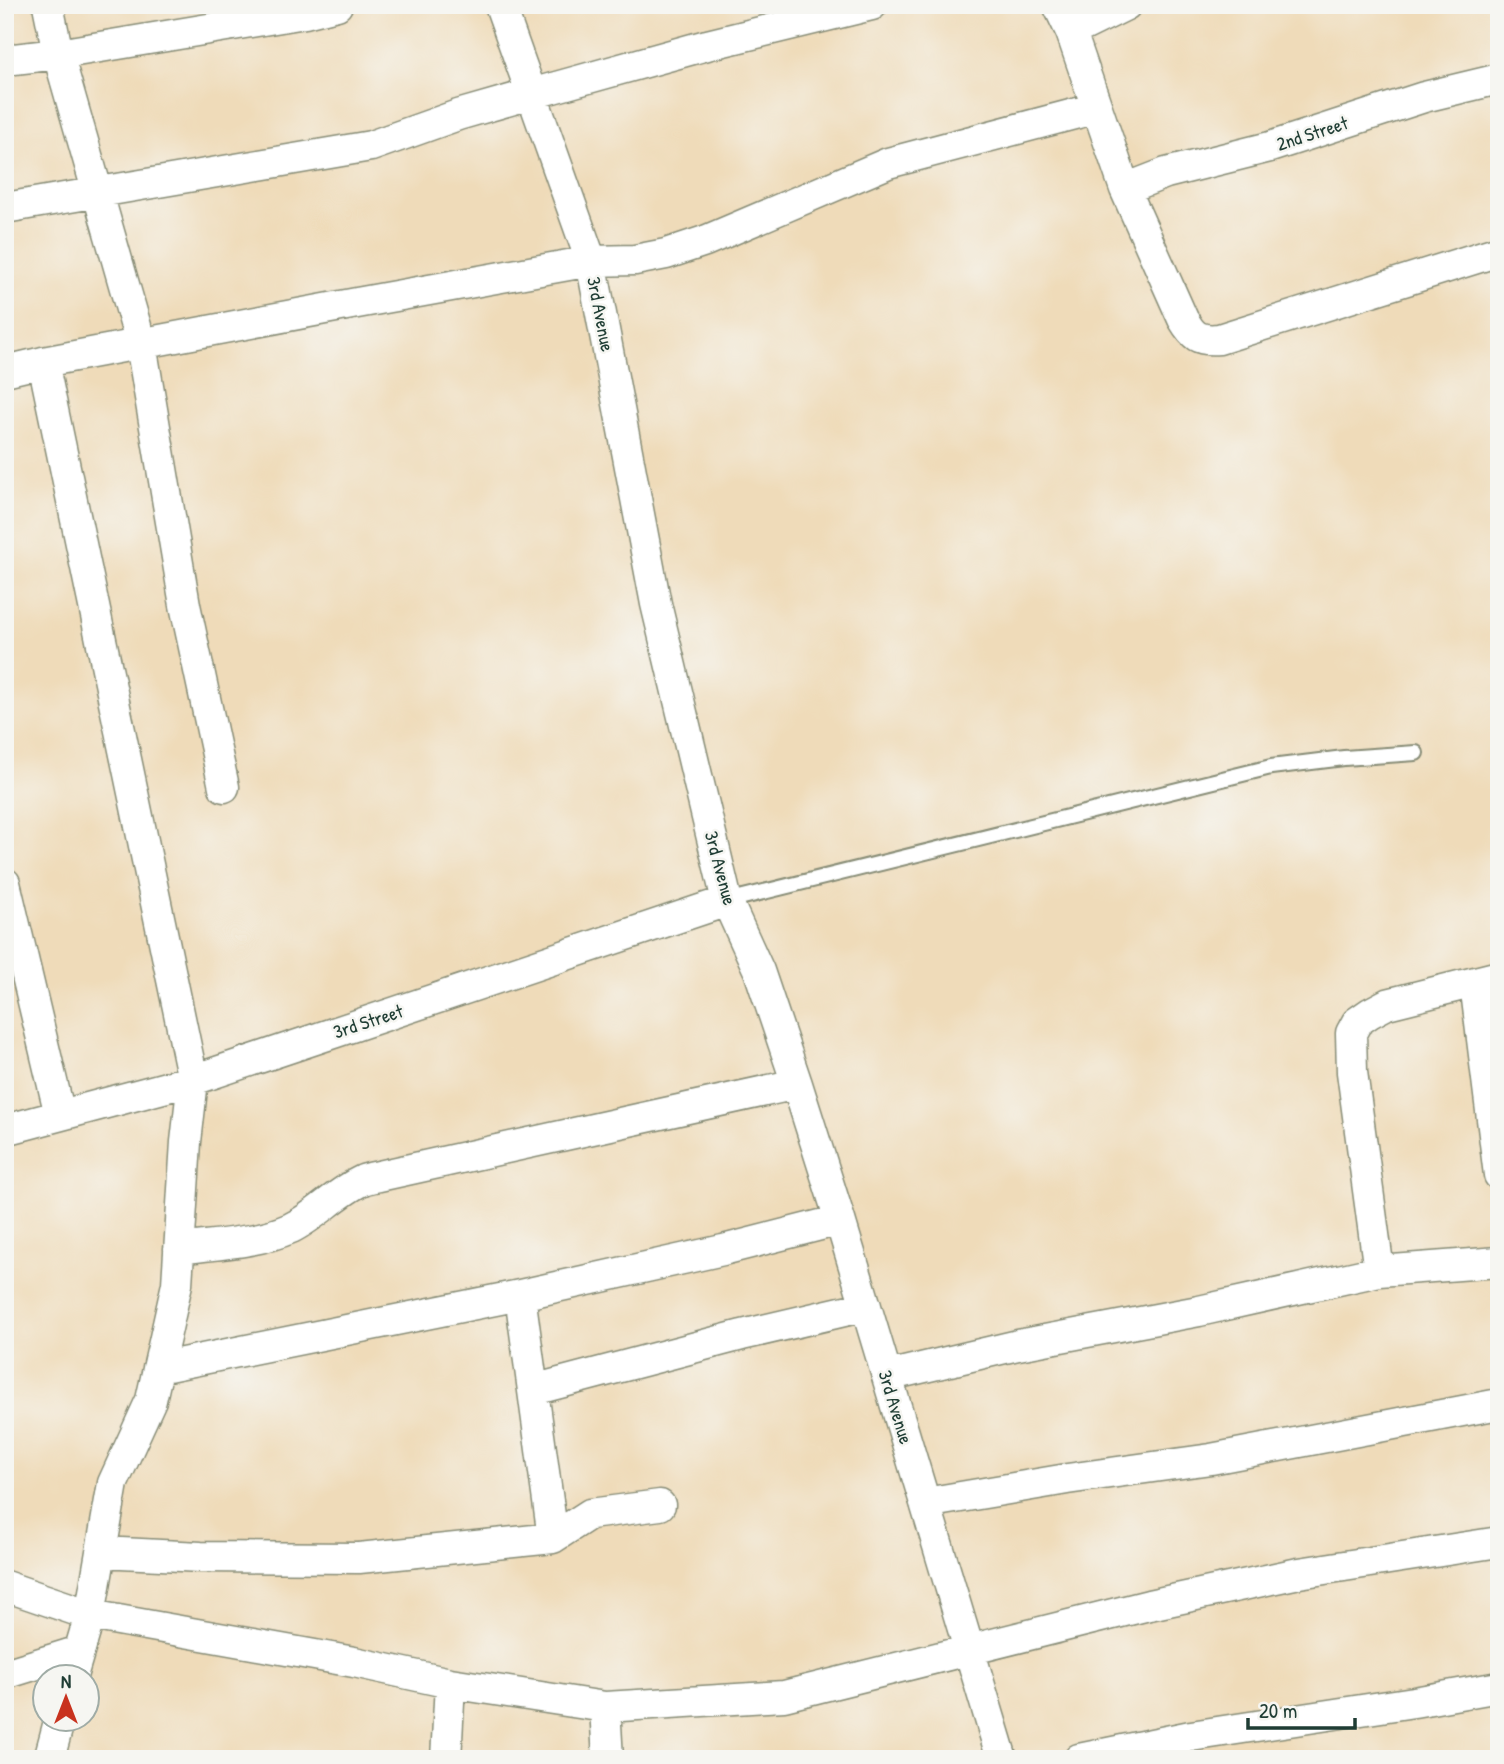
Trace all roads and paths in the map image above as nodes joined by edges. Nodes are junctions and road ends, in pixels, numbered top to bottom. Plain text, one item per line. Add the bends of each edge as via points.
1 (48, 5) edge
2 (337, 5) edge
3 (500, 5) edge
4 (872, 5) edge
5 (1126, 5) edge
6 (1065, 19) edge
7 (58, 54) junction
8 (5, 60) edge
9 (1499, 79) edge
10 (531, 94) junction
11 (1097, 108) junction
12 (1125, 189) junction
13 (97, 192) junction
14 (5, 208) edge
15 (1499, 251) edge
16 (591, 261) junction
17 (141, 344) junction
18 (43, 362) junction
19 (5, 371) edge
20 (1416, 753) dead end
21 (224, 787) dead end
22 (5, 883) edge
23 (727, 901) junction
24 (1487, 980) edge
25 (193, 1080) junction
26 (797, 1084) junction
27 (60, 1115) junction
28 (5, 1130) edge
29 (1499, 1175) edge
30 (840, 1220) junction
31 (179, 1249) junction
32 (1499, 1262) edge
33 (1379, 1271) junction
34 (520, 1295) junction
35 (866, 1306) junction
36 (158, 1368) junction
37 (887, 1376) junction
38 (533, 1390) junction
39 (1499, 1404) edge
40 (925, 1503) junction
41 (660, 1506) dead end
42 (553, 1538) junction
43 (1499, 1542) edge
44 (101, 1552) junction
45 (5, 1586) edge
46 (90, 1615) junction
47 (968, 1650) junction
48 (76, 1662) edge
49 (32, 1670) edge
50 (5, 1674) edge
51 (450, 1683) junction
52 (1499, 1687) edge
53 (605, 1707) junction
54 (56, 1732) edge
55 (49, 1759) edge
56 (446, 1759) edge
57 (608, 1759) edge
58 (1002, 1759) edge
59 (1079, 1759) edge

1 - 7 street
2 - 7 street
3 - 10 street, 3rd Avenue
4 - 10 street
5 - 6 street
6 - 11 street
7 - 8 street
7 - 13 street
9 - 12 street, 2nd Street via 1424,97
10 - 13 street via 371,146
10 - 16 street, 3rd Avenue
11 - 12 street
11 - 16 street via 888,163 666,254
12 - 15 street via 1190,331 1207,340
13 - 14 street
13 - 17 street
16 - 17 street
16 - 23 street, 3rd Avenue via 656,604
17 - 18 street
17 - 21 street via 185,605
18 - 19 street
18 - 25 street
20 - 23 lane via 1271,766
22 - 27 street
23 - 25 street, 3rd Street
23 - 26 street, 3rd Avenue via 759,971
24 - 29 street
24 - 33 street via 1387,1004 1357,1022 1351,1033
25 - 27 street, 3rd Street
25 - 31 street
26 - 30 street, 3rd Avenue
26 - 31 street via 379,1175 363,1180 289,1228 247,1241
27 - 28 street, 3rd Street
30 - 34 street
30 - 35 street, 3rd Avenue
31 - 36 street via 177,1284
32 - 33 street
33 - 37 street
34 - 36 street
34 - 38 street
35 - 37 street, 3rd Avenue
35 - 38 street
36 - 44 street via 151,1400 113,1483
37 - 40 street, 3rd Avenue
38 - 42 street
39 - 40 street via 1211,1458
40 - 47 street, 3rd Avenue
41 - 42 street via 590,1514
42 - 44 street via 359,1558
43 - 47 street via 1299,1573
44 - 46 street
45 - 46 street
46 - 48 street
46 - 51 street
47 - 53 street via 784,1696
47 - 58 street, 3rd Avenue
49 - 50 street
51 - 53 street
51 - 56 street
52 - 59 street via 1191,1736
53 - 57 street
54 - 55 street

